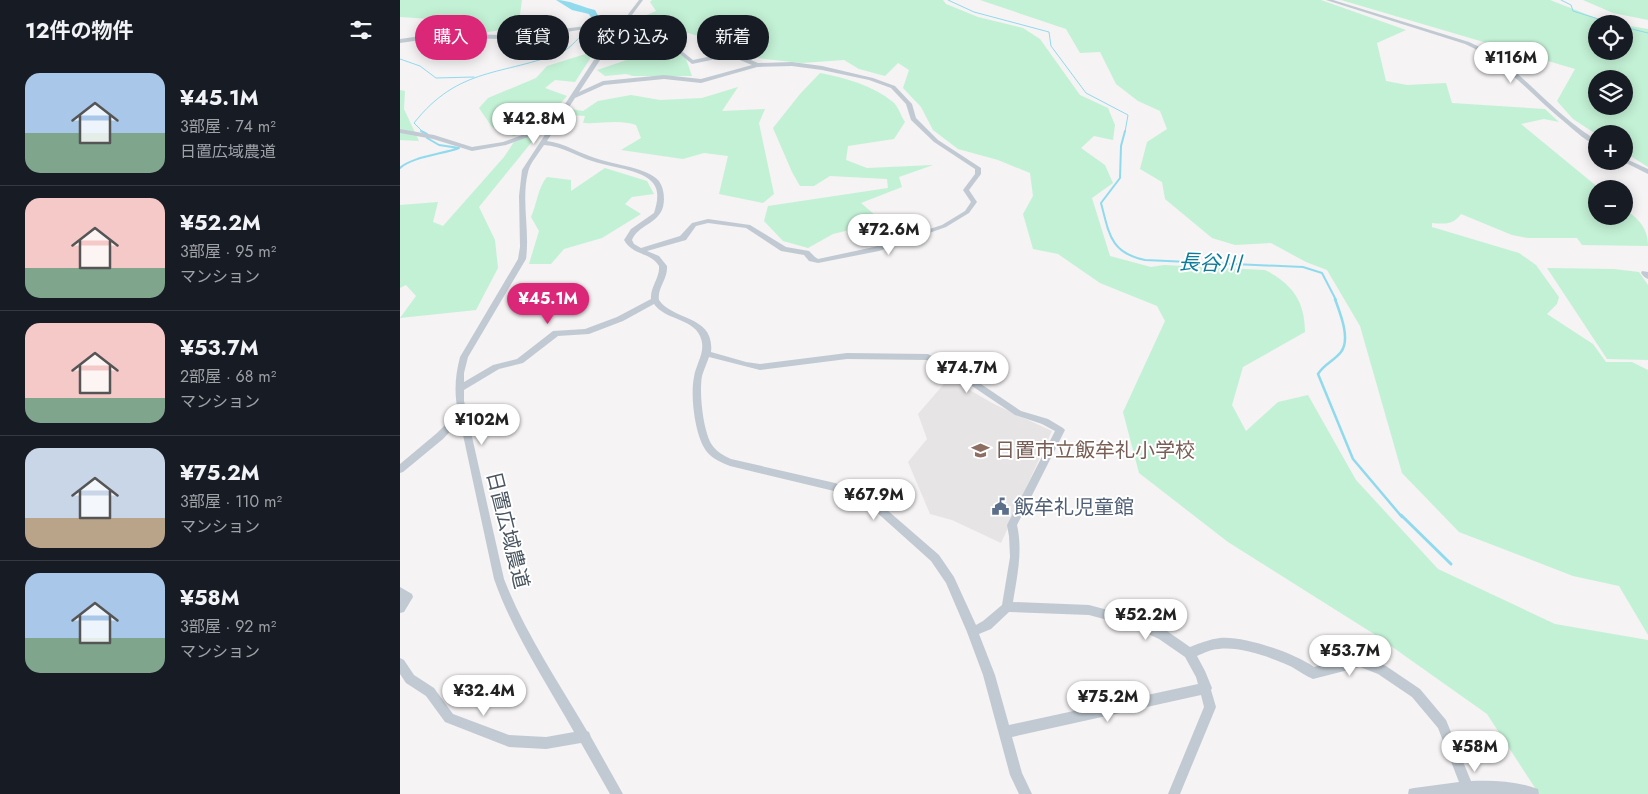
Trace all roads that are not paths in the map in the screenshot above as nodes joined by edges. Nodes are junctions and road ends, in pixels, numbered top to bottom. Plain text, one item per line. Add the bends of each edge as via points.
1 (641, 0) edge
2 (1328, 0) edge
3 (629, 15) edge
4 (579, 28) edge
5 (400, 41) edge
6 (687, 58) edge
7 (597, 60) edge
8 (757, 65) junction
9 (575, 96) junction
10 (556, 124) junction
11 (400, 131) edge
12 (1588, 137) edge
13 (544, 143) junction
14 (1633, 164) edge
15 (1648, 172) edge
16 (640, 251) junction
17 (655, 300) junction
18 (706, 354) junction
19 (459, 388) junction
20 (463, 412) junction
21 (400, 469) edge
22 (400, 592) edge
23 (1008, 607) junction
24 (400, 608) edge
25 (973, 632) junction
26 (1189, 653) junction
27 (400, 664) edge
28 (1206, 688) junction
29 (1004, 732) junction
30 (585, 736) junction
31 (1467, 786) junction
32 (617, 794) edge
33 (1026, 794) edge
34 (1174, 794) edge
35 (1414, 794) edge
36 (1533, 794) edge

1 - 3 street, 日置広域農道
2 - 12 street via 1486,50
4 - 5 street via 518,37 435,36
6 - 8 street via 692,62 731,54
7 - 9 street, 日置広域農道
8 - 9 street via 701,81 664,77 603,83
8 - 16 street via 792,64 822,68 893,87 909,104 913,119 936,141 978,168 978,174 966,190 974,202 967,212 944,226 876,249 834,258 812,259 806,253 784,249 748,226 708,221 694,224 683,238
9 - 10 street, 日置広域農道
10 - 11 street via 504,144 472,149
10 - 13 street, 日置広域農道
13 - 16 street via 554,143 594,160 645,175 656,182 661,195 658,211 631,232 628,240
13 - 19 street, 日置広域農道 via 525,170 523,179 522,259 464,356
14 - 15 street
16 - 17 street via 660,260 663,268
17 - 18 street via 659,306 701,329 706,340
17 - 19 street via 620,319 586,332 556,333 520,361 496,368
18 - 23 street via 760,367 847,356 928,357 1018,413 1045,421 1060,430 1012,525 1016,564
18 - 25 street via 697,388 705,441 712,452 730,462 835,486 876,506 935,558 950,580
19 - 20 street, 日置広域農道
20 - 21 street
20 - 30 street, 日置広域農道 via 499,579 528,640
22 - 24 street via 408,597
23 - 25 street
23 - 26 street via 1089,610 1163,634
25 - 29 street
26 - 28 street
26 - 31 street via 1224,643 1264,651 1304,666 1312,673 1360,661 1382,670 1416,693 1442,724
27 - 30 street via 410,678 430,692 449,718 509,741 546,743
28 - 29 street
28 - 34 street via 1210,707
29 - 33 street via 1016,775
30 - 32 street, 日置広域農道
31 - 35 street
31 - 36 street

